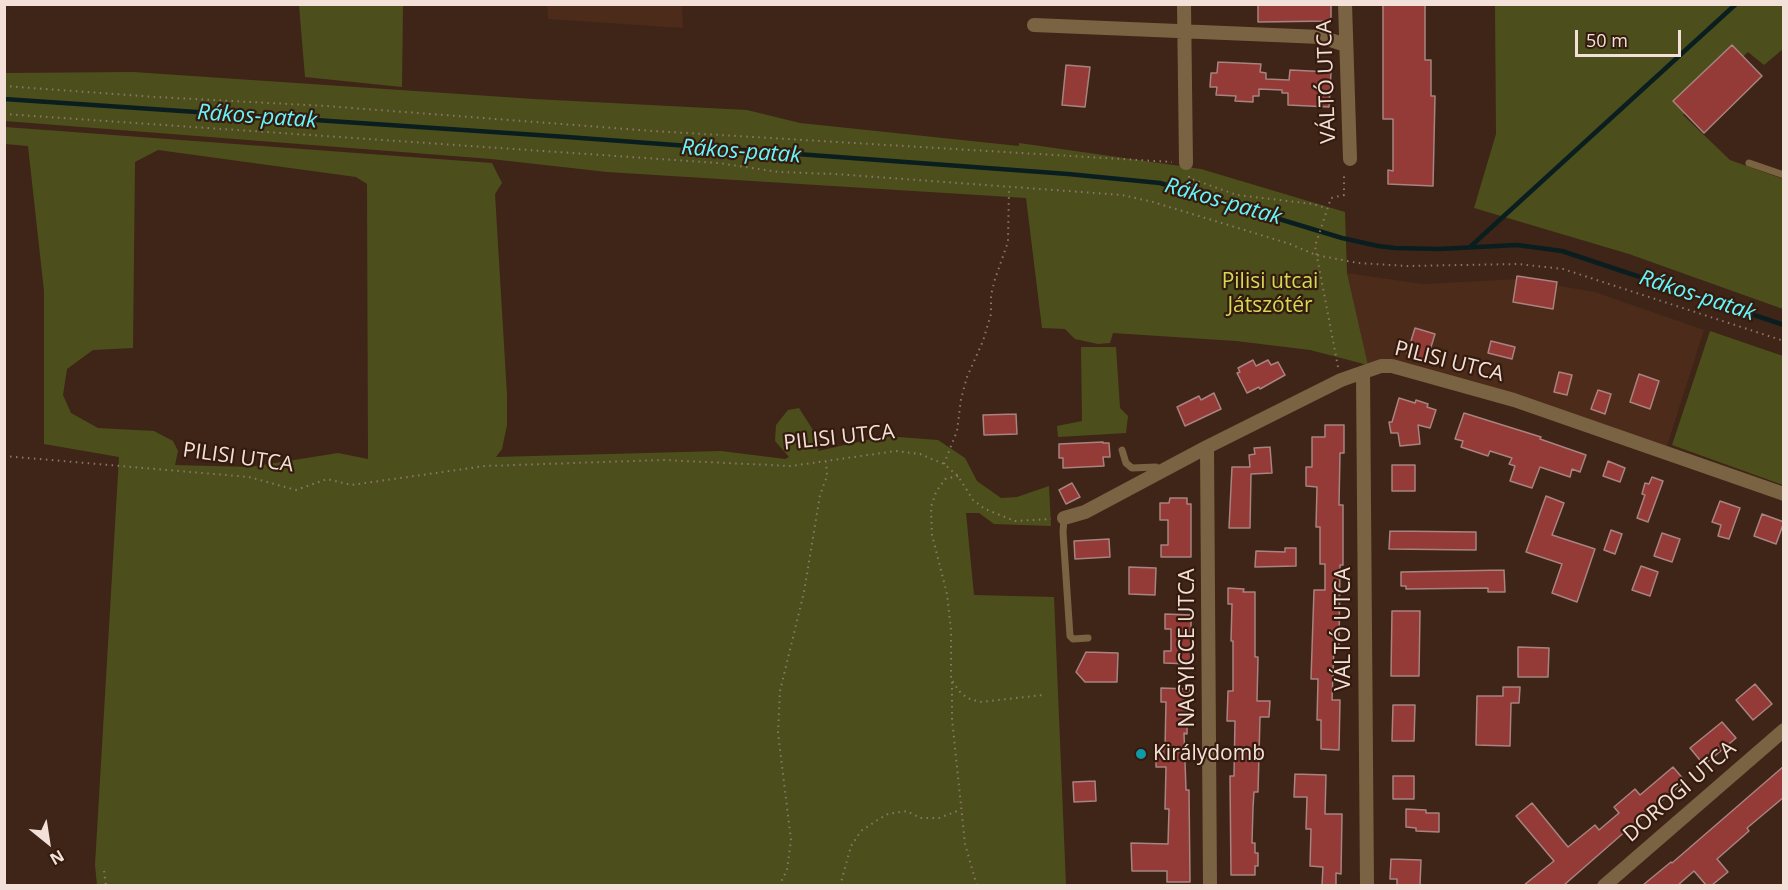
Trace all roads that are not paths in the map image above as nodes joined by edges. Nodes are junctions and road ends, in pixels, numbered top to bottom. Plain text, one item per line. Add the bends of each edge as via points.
1 (1184, 4) edge
2 (1345, 4) edge
3 (1034, 25) dead end
4 (1185, 31) junction
5 (1346, 45) junction
6 (1350, 159) road end
7 (1186, 163) road end
8 (1749, 163) dead end
9 (1784, 175) edge
10 (1363, 373) junction
11 (1207, 447) junction
12 (1122, 450) dead end
13 (1161, 471) junction
14 (1784, 494) edge
15 (1064, 518) joint
16 (1088, 638) dead end
17 (1784, 730) edge
18 (1210, 885) edge
19 (1367, 885) edge
20 (1604, 885) edge

1 - 4 street
2 - 5 street, VÁLTÓ UTCA
3 - 4 street
4 - 5 street via 1321,37
4 - 7 street
5 - 6 street, VÁLTÓ UTCA
8 - 9 lane
10 - 11 street, PILISI UTCA via 1341,380
10 - 14 street, PILISI UTCA via 1392,366 1514,400
10 - 19 street, VÁLTÓ UTCA
11 - 13 street, PILISI UTCA
11 - 18 street, NAGYICCE UTCA
12 - 13 lane via 1132,468 1156,467
13 - 15 street, PILISI UTCA via 1085,512
15 - 16 lane via 1070,636
17 - 20 street, DOROGI UTCA

